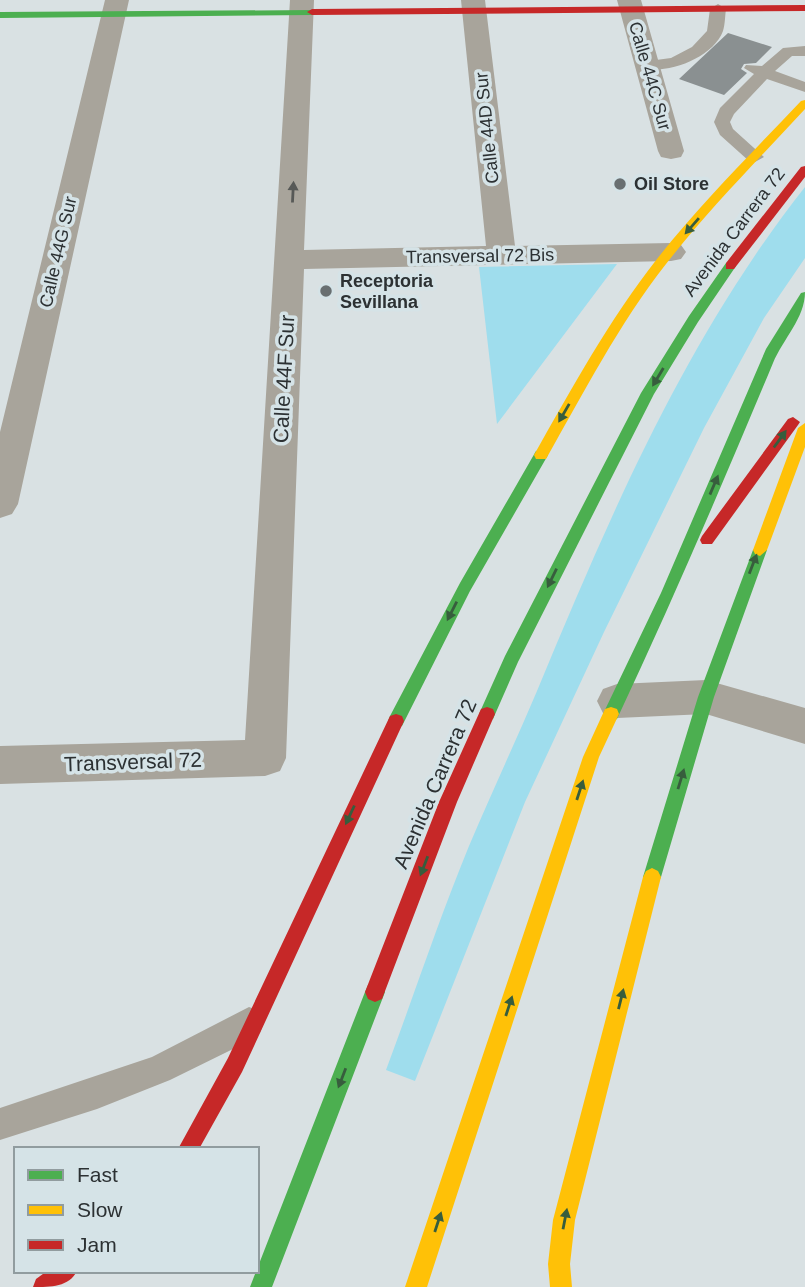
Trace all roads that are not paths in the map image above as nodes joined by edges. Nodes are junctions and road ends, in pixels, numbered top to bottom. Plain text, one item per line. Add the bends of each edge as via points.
1 (773, 4) edge
2 (630, 5) edge
3 (301, 6) edge
4 (473, 6) edge
5 (115, 7) edge
6 (805, 8) edge
7 (718, 9) junction
8 (0, 16) edge
9 (805, 51) edge
10 (646, 65) junction
11 (757, 70) junction
12 (805, 87) edge
13 (805, 103) edge
14 (671, 151) dead end
15 (755, 158) junction
16 (805, 169) edge
17 (741, 195) dead end
18 (671, 252) junction
19 (502, 256) junction
20 (717, 257) dead end
21 (289, 260) junction
22 (805, 296) edge
23 (693, 319) junction
24 (805, 405) edge
25 (805, 428) edge
26 (0, 505) edge
27 (669, 593) junction
28 (706, 697) junction
29 (617, 701) junction
30 (805, 726) edge
31 (265, 758) joint
32 (0, 765) edge
33 (258, 1016) junction
34 (0, 1124) edge
35 (189, 1147) edge
36 (63, 1273) edge
37 (44, 1287) edge
38 (261, 1287) edge
39 (416, 1287) edge
40 (561, 1287) edge

1 - 6 main road
1 - 7 main road
2 - 4 main road
2 - 7 main road
2 - 10 street, Calle 44C Sur
3 - 4 main road
3 - 5 main road
21 -> 3 street, Calle 44F Sur
4 - 19 street, Calle 44D Sur
5 - 8 main road
5 - 26 street, Calle 44G Sur
7 - 10 lane via 715,32 702,52 675,63
9 - 11 lane via 789,51
10 - 14 street, Calle 44C Sur
11 - 12 lane
11 - 15 lane via 722,122
13 - 15 main road, Avenida Carrera 72
15 - 17 main road, Avenida Carrera 72
15 -> 18 main road
16 - 23 main road, Avenida Carrera 72
18 - 19 street, Transversal 72 Bis
18 -> 33 main road via 615,326 465,587 372,769
19 - 21 street, Transversal 72 Bis
20 - 23 main road, Avenida Carrera 72
21 - 31 street, Calle 44F Sur
27 -> 22 main road via 772,349
23 -> 38 main road, Avenida Carrera 72 via 648,393 566,550 448,802
27 -> 24 main road
28 -> 25 main road
27 - 29 main road
28 - 29 street
28 - 30 street
40 -> 28 main road via 564,1220 658,856
39 -> 29 main road via 591,757
31 - 32 street, Transversal 72
33 - 34 lane via 212,1046 154,1072
33 - 35 main road
36 - 37 main road

